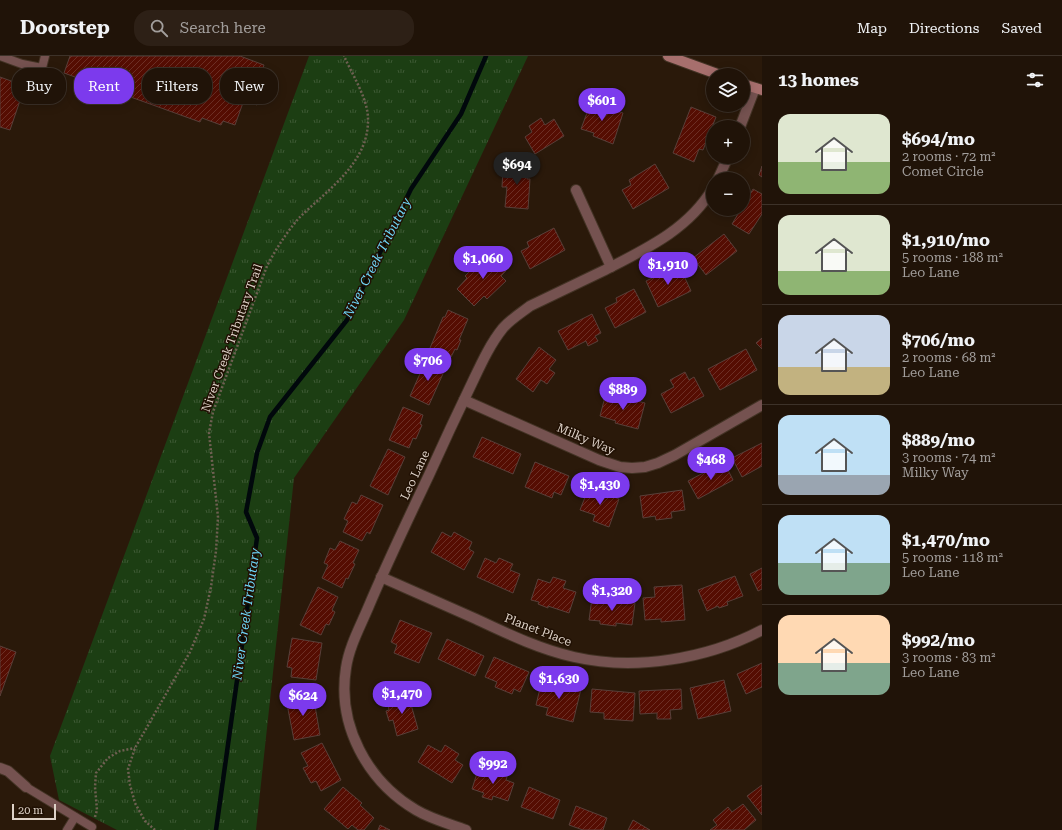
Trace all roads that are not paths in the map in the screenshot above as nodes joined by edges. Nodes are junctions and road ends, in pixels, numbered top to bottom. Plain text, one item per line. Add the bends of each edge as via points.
1 (0, 56) edge
2 (46, 56) edge
3 (668, 56) edge
4 (706, 70) edge
5 (758, 89) edge
6 (743, 120) edge
7 (576, 190) dead end
8 (706, 197) edge
9 (611, 267) junction
10 (464, 400) junction
11 (762, 405) edge
12 (382, 577) junction
13 (762, 630) edge
14 (0, 768) edge
15 (26, 787) joint
16 (75, 817) junction
17 (92, 827) road end
18 (67, 830) edge
19 (466, 830) edge

1 - 2 lane via 42,68
3 - 4 main road
5 - 6 street
7 - 9 street
8 - 9 street, Leo Lane via 680,226 650,247
9 - 10 street, Leo Lane via 530,306 504,326 484,358
10 - 11 street, Milky Way via 599,460 632,468 645,467 675,455
10 - 12 street, Leo Lane
12 - 13 street, Planet Place via 543,649 604,662 655,662 697,655
12 - 19 street, Leo Lane via 346,667 346,706 352,733 370,768 389,790 418,811
14 - 15 street via 8,771
15 - 16 lane
16 - 17 lane
16 - 18 lane

